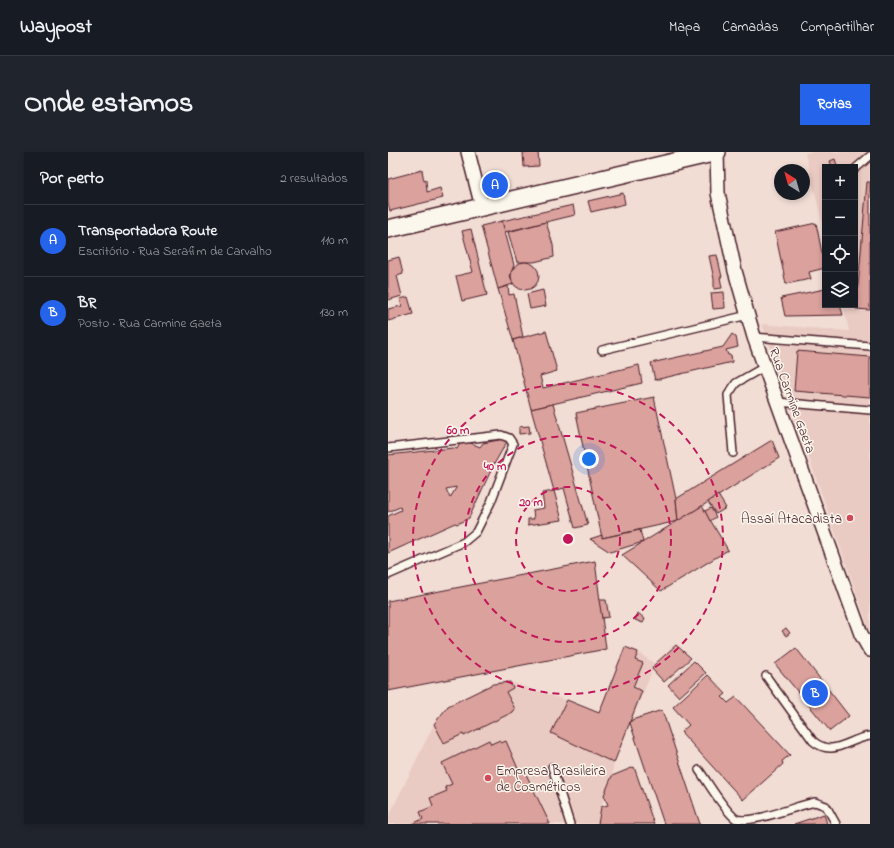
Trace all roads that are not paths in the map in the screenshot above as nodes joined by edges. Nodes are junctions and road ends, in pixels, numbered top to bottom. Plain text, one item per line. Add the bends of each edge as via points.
1 (468, 152) edge
2 (717, 152) edge
3 (870, 156) edge
4 (858, 166) edge
5 (482, 207) junction
6 (388, 229) edge
7 (748, 315) junction
8 (754, 337) junction
9 (870, 346) edge
10 (602, 350) dead end
11 (764, 367) junction
12 (777, 402) junction
13 (870, 410) edge
14 (388, 448) edge
15 (733, 453) dead end
16 (388, 575) edge
17 (870, 650) edge
18 (766, 676) dead end
19 (870, 736) edge
20 (552, 767) dead end
21 (699, 770) dead end
22 (570, 824) edge
23 (836, 824) edge

1 - 5 street
2 - 5 street
2 - 7 street, Rua Carmine Gaeta via 718,193
3 - 4 lane
5 - 6 street
7 - 8 street, Rua Carmine Gaeta
7 - 10 lane
8 - 9 lane
8 - 11 street, Rua Carmine Gaeta
11 - 12 street, Rua Carmine Gaeta
11 - 15 lane via 736,383 728,395
12 - 13 lane
12 - 17 street, Rua Carmine Gaeta via 861,634
14 - 16 lane via 501,435 509,438 513,444 491,502 476,532 464,542
18 - 19 lane via 813,742 820,747 834,748
20 - 22 lane
21 - 23 lane via 728,810 742,822 758,821 815,802 826,806

